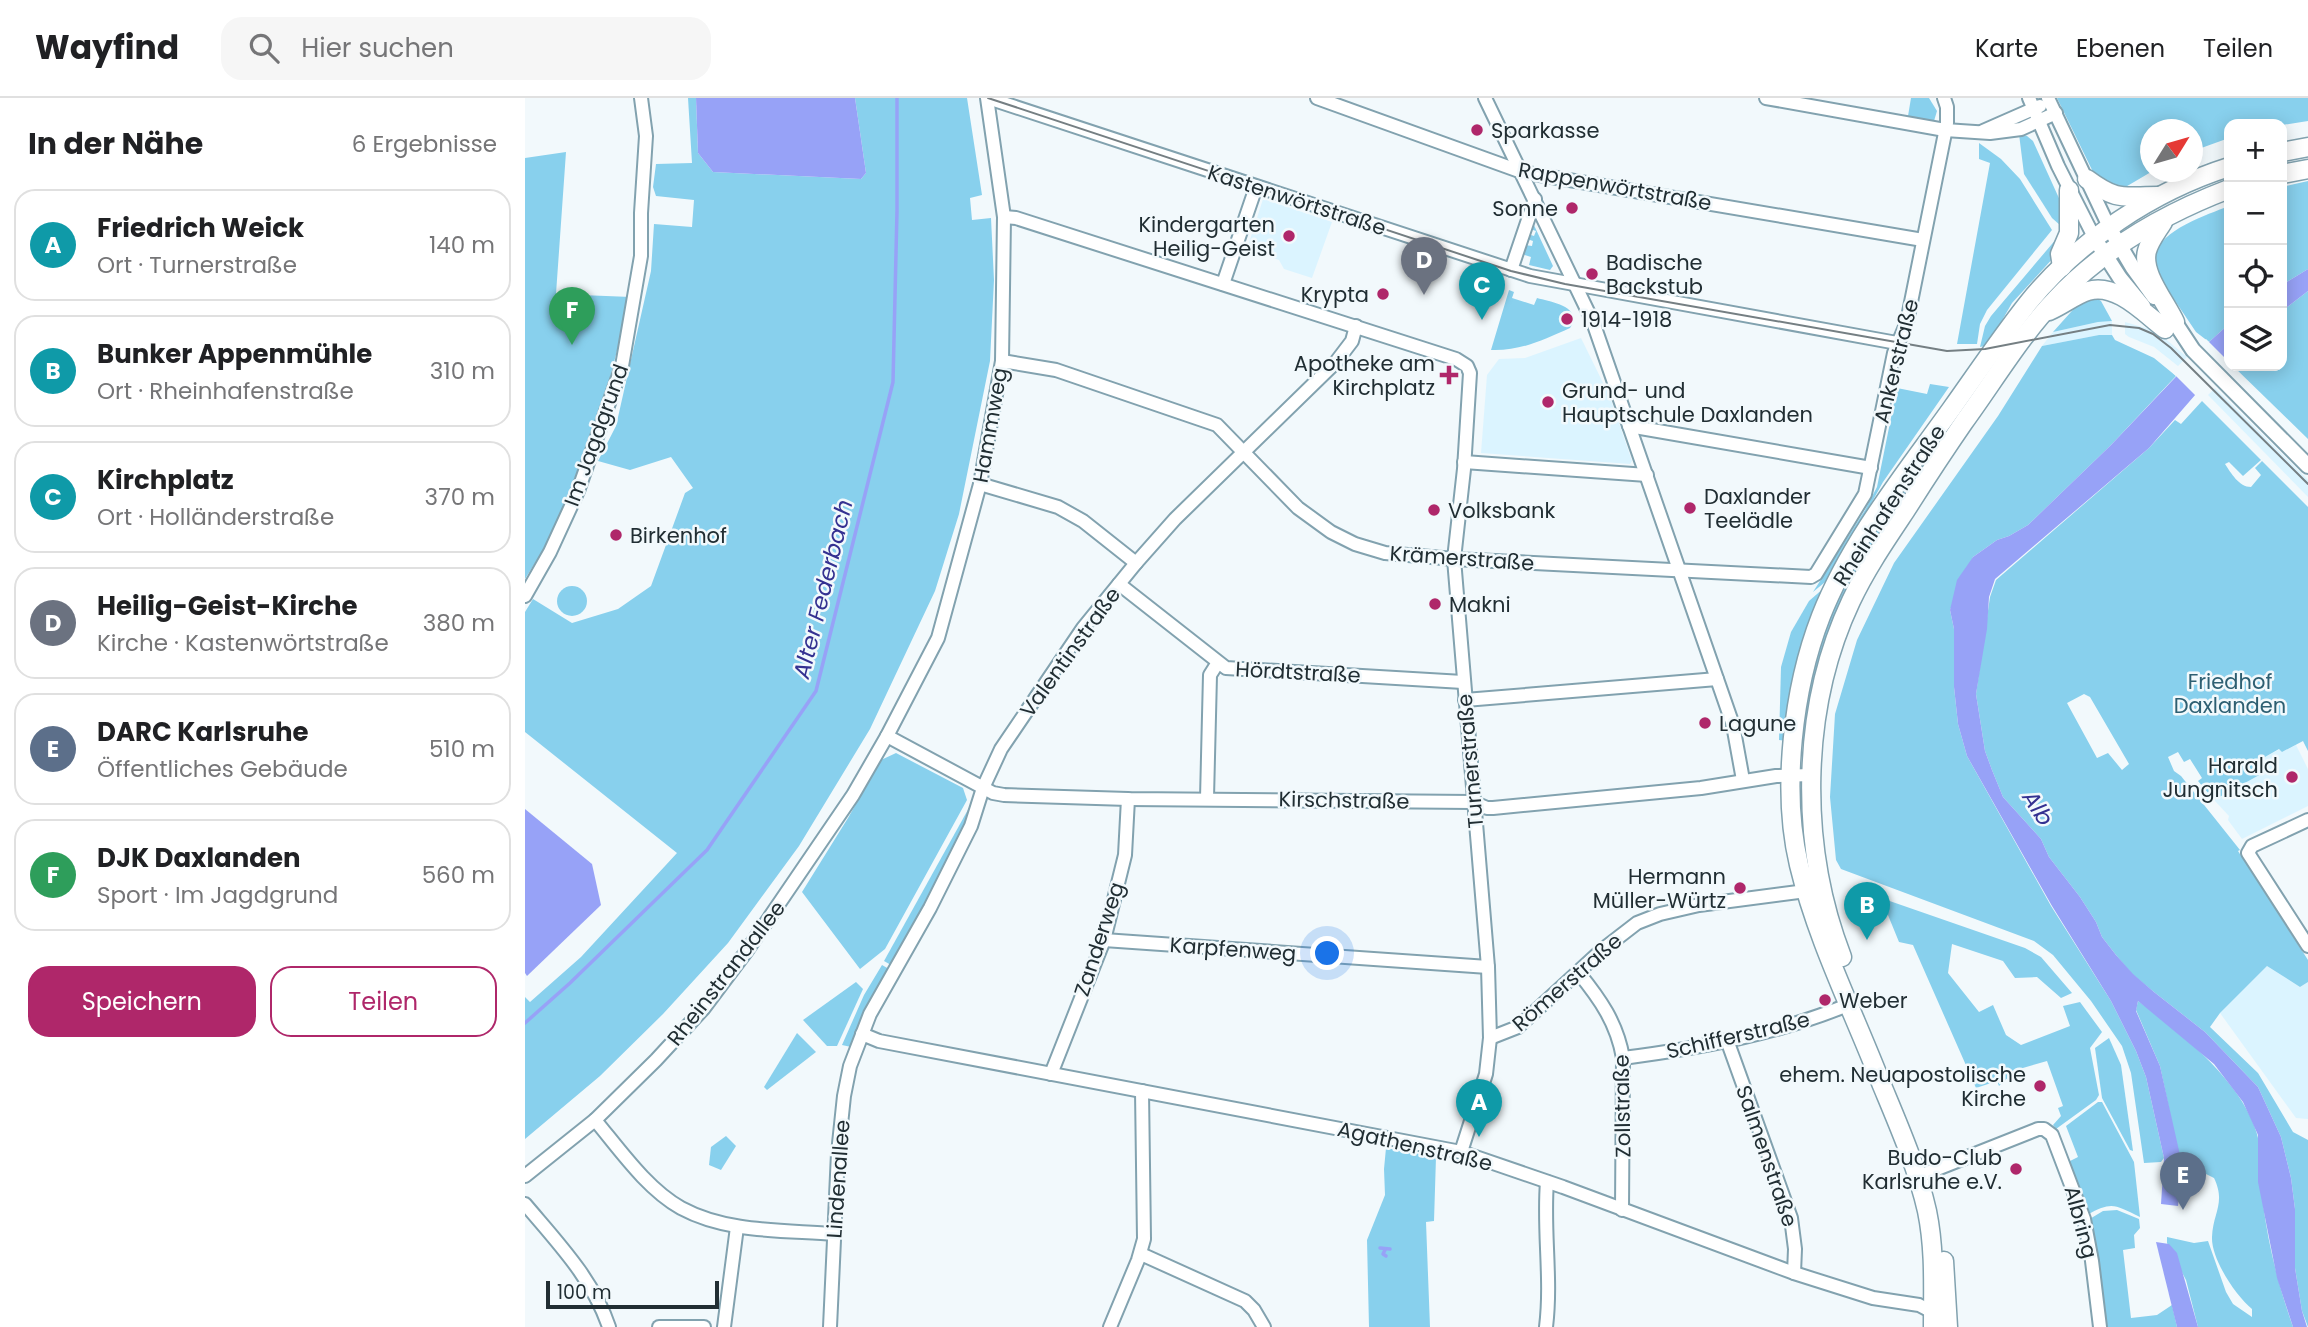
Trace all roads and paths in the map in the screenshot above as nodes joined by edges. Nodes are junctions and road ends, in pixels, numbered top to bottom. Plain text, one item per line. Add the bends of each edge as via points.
1 (641, 98) edge
2 (988, 98) edge
3 (1317, 98) edge
4 (1485, 98) edge
5 (1766, 98) edge
6 (1944, 98) edge
7 (2031, 103) edge
8 (2052, 104) edge
9 (2039, 122) junction
10 (1945, 130) junction
11 (1979, 132) junction
12 (2308, 147) edge
13 (2287, 151) edge
14 (2224, 169) edge
15 (2308, 169) edge
16 (1522, 172) junction
17 (2287, 173) edge
18 (2087, 179) junction
19 (1256, 187) junction
20 (2069, 190) junction
21 (2224, 191) edge
22 (2162, 196) junction
23 (1535, 199) junction
24 (1004, 217) junction
25 (2165, 219) junction
26 (2110, 229) junction
27 (2095, 239) junction
28 (1923, 240) junction
29 (2112, 251) junction
30 (2062, 267) junction
31 (1511, 270) junction
32 (1223, 284) junction
33 (1577, 286) junction
34 (2045, 312) junction
35 (1356, 326) junction
36 (2170, 326) junction
37 (1897, 343) junction
38 (1002, 361) junction
39 (1629, 426) junction
40 (1245, 452) junction
41 (1464, 462) junction
42 (2308, 466) edge
43 (1871, 468) junction
44 (1647, 475) junction
45 (980, 484) junction
46 (1454, 559) junction
47 (1136, 563) junction
48 (1681, 572) junction
49 (1811, 578) joint
50 (1119, 584) junction
51 (525, 596) edge
52 (1217, 664) junction
53 (1717, 680) junction
54 (1463, 682) junction
55 (1465, 700) junction
56 (887, 736) junction
57 (1792, 775) junction
58 (1811, 775) junction
59 (1743, 780) junction
60 (983, 788) junction
61 (1207, 798) junction
62 (1128, 799) junction
63 (1473, 802) junction
64 (2308, 820) edge
65 (1806, 891) junction
66 (1104, 940) junction
67 (2308, 946) edge
68 (1488, 967) junction
69 (1578, 972) junction
70 (1850, 1004) junction
71 (862, 1034) junction
72 (1490, 1038) junction
73 (1727, 1040) junction
74 (1623, 1058) junction
75 (1051, 1074) junction
76 (1142, 1091) junction
77 (595, 1120) junction
78 (1461, 1152) junction
79 (1927, 1173) junction
80 (525, 1176) edge
81 (1547, 1182) junction
82 (525, 1204) edge
83 (1622, 1210) junction
84 (737, 1227) junction
85 (834, 1234) junction
86 (1141, 1254) junction
87 (1794, 1273) junction
88 (1941, 1322) edge
89 (609, 1327) edge
90 (659, 1327) edge
91 (704, 1327) edge
92 (724, 1327) edge
93 (830, 1327) edge
94 (1110, 1327) edge
95 (1264, 1327) edge
96 (1546, 1327) edge
97 (2100, 1327) edge

1 - 51 street, Im Jagdgrund via 646,136 641,256 622,366 578,491
2 - 19 street, Kastenwörtstraße
2 - 24 street, Hammweg
3 - 16 street, Rappenwörtstraße
4 - 16 street
5 - 10 street
6 - 10 street, Ankerstraße
7 - 8 street
7 - 9 street
7 - 11 street
8 - 9 street
8 - 18 street
9 - 11 street via 2009,132
9 - 20 street
10 - 11 street
10 - 28 street, Ankerstraße
12 - 13 main road
14 - 22 main road, Rheinhafenstraße
15 - 17 main road
16 - 23 street
16 - 28 street, Rappenwörtstraße
18 - 22 main road via 2120,198
18 - 26 street
19 - 31 street, Kastenwörtstraße
19 - 32 street
20 - 27 street
20 - 30 main road via 2069,233 2060,254
21 - 25 main road, Rheinhafenstraße
22 - 26 main road, Rheinhafenstraße
23 - 31 street
23 - 33 street
24 - 32 street
24 - 38 street, Hammweg
25 - 29 main road, Rheinhafenstraße
25 - 36 main road via 2151,239 2145,261
26 - 27 main road, Rheinhafenstraße
26 - 29 street
27 - 29 street
27 - 30 main road, Rheinhafenstraße
28 - 37 street, Ankerstraße via 1907,322
29 - 34 main road, Rheinhafenstraße
29 - 36 street via 2137,299
30 - 57 main road, Rheinhafenstraße via 1991,353 1844,570 1821,616 1806,664
31 - 33 street, Kastenwörtstraße
32 - 35 street
33 - 37 street, Kastenwörtstraße
33 - 39 street
34 - 36 main road via 2084,292 2105,290
34 - 58 main road, Rheinhafenstraße via 1952,439 1851,601 1821,691
35 - 40 street, Valentinstraße via 1347,350
35 - 41 street, Turnerstraße via 1467,366 1471,382
36 - 42 street via 2181,344 2193,350
37 - 43 street, Ankerstraße
38 - 40 street, Krämerstraße via 1056,370 1212,423
38 - 45 street, Hammweg
39 - 43 street
39 - 44 street
40 - 46 street, Krämerstraße via 1298,508 1343,538 1385,553
40 - 47 street, Valentinstraße
41 - 44 street
41 - 46 street, Turnerstraße
43 - 49 street, Ankerstraße via 1862,502
44 - 48 street
45 - 47 street via 1058,507
45 - 56 street, Hammweg via 938,638
46 - 48 street, Krämerstraße
46 - 54 street, Turnerstraße
47 - 50 street, Valentinstraße
48 - 49 street, Krämerstraße
48 - 53 street
50 - 52 street, Hördtstraße
50 - 60 street, Valentinstraße via 1008,738
52 - 54 street, Hördtstraße
52 - 61 street via 1210,675
53 - 55 street
53 - 59 street via 1736,739
54 - 55 street, Turnerstraße
55 - 63 street, Turnerstraße
56 - 60 street, Kirschstraße
56 - 77 street, Rheinstrandallee via 853,795 747,952 696,1016
57 - 58 street, Kirschstraße
57 - 59 street, Kirschstraße
57 - 65 main road, Rheinhafenstraße via 1793,823
58 - 79 main road, Rheinhafenstraße via 1825,903
59 - 63 street, Kirschstraße via 1493,808
60 - 62 street, Kirschstraße via 1004,795
60 - 71 street, Valentinstraße via 971,826
61 - 62 street, Kirschstraße
61 - 63 street, Kirschstraße
62 - 66 street, Zanderweg via 1125,855
63 - 68 street, Turnerstraße
64 - 67 street via 2252,846 2248,853
65 - 69 street, Römerstraße via 1660,914 1626,930
65 - 70 main road, Rheinhafenstraße
66 - 68 street, Karpfenweg
66 - 75 street, Zanderweg
68 - 72 street, Turnerstraße
69 - 72 street, Römerstraße via 1518,1027
69 - 74 street, Zollstraße via 1608,1012
70 - 73 street, Schifferstraße via 1803,1022
70 - 88 main road, Rheinhafenstraße via 1901,1131 1926,1209
71 - 75 street, Agathenstraße
71 - 85 street, Lindenallee via 844,1096
72 - 78 street, Turnerstraße via 1486,1074
73 - 74 street, Schifferstraße
73 - 87 street, Salmenstraße via 1791,1218
74 - 83 street, Zollstraße
75 - 76 street, Agathenstraße
76 - 78 street, Agathenstraße
76 - 86 street via 1145,1232
77 - 80 street, Rheinstrandallee
77 - 84 street via 660,1192 681,1208
78 - 81 street, Agathenstraße
79 - 88 main road, Rheinhafenstraße via 1941,1225
79 - 97 street, Albring via 2038,1129 2052,1135 2084,1219
81 - 83 street, Agathenstraße
81 - 96 street
82 - 89 street via 581,1272
83 - 87 street, Agathenstraße
84 - 85 street
84 - 92 street
85 - 93 street, Lindenallee
86 - 94 street
86 - 95 street via 1245,1301
87 - 88 street, Agathenstraße via 1873,1298 1919,1305
90 - 91 street

